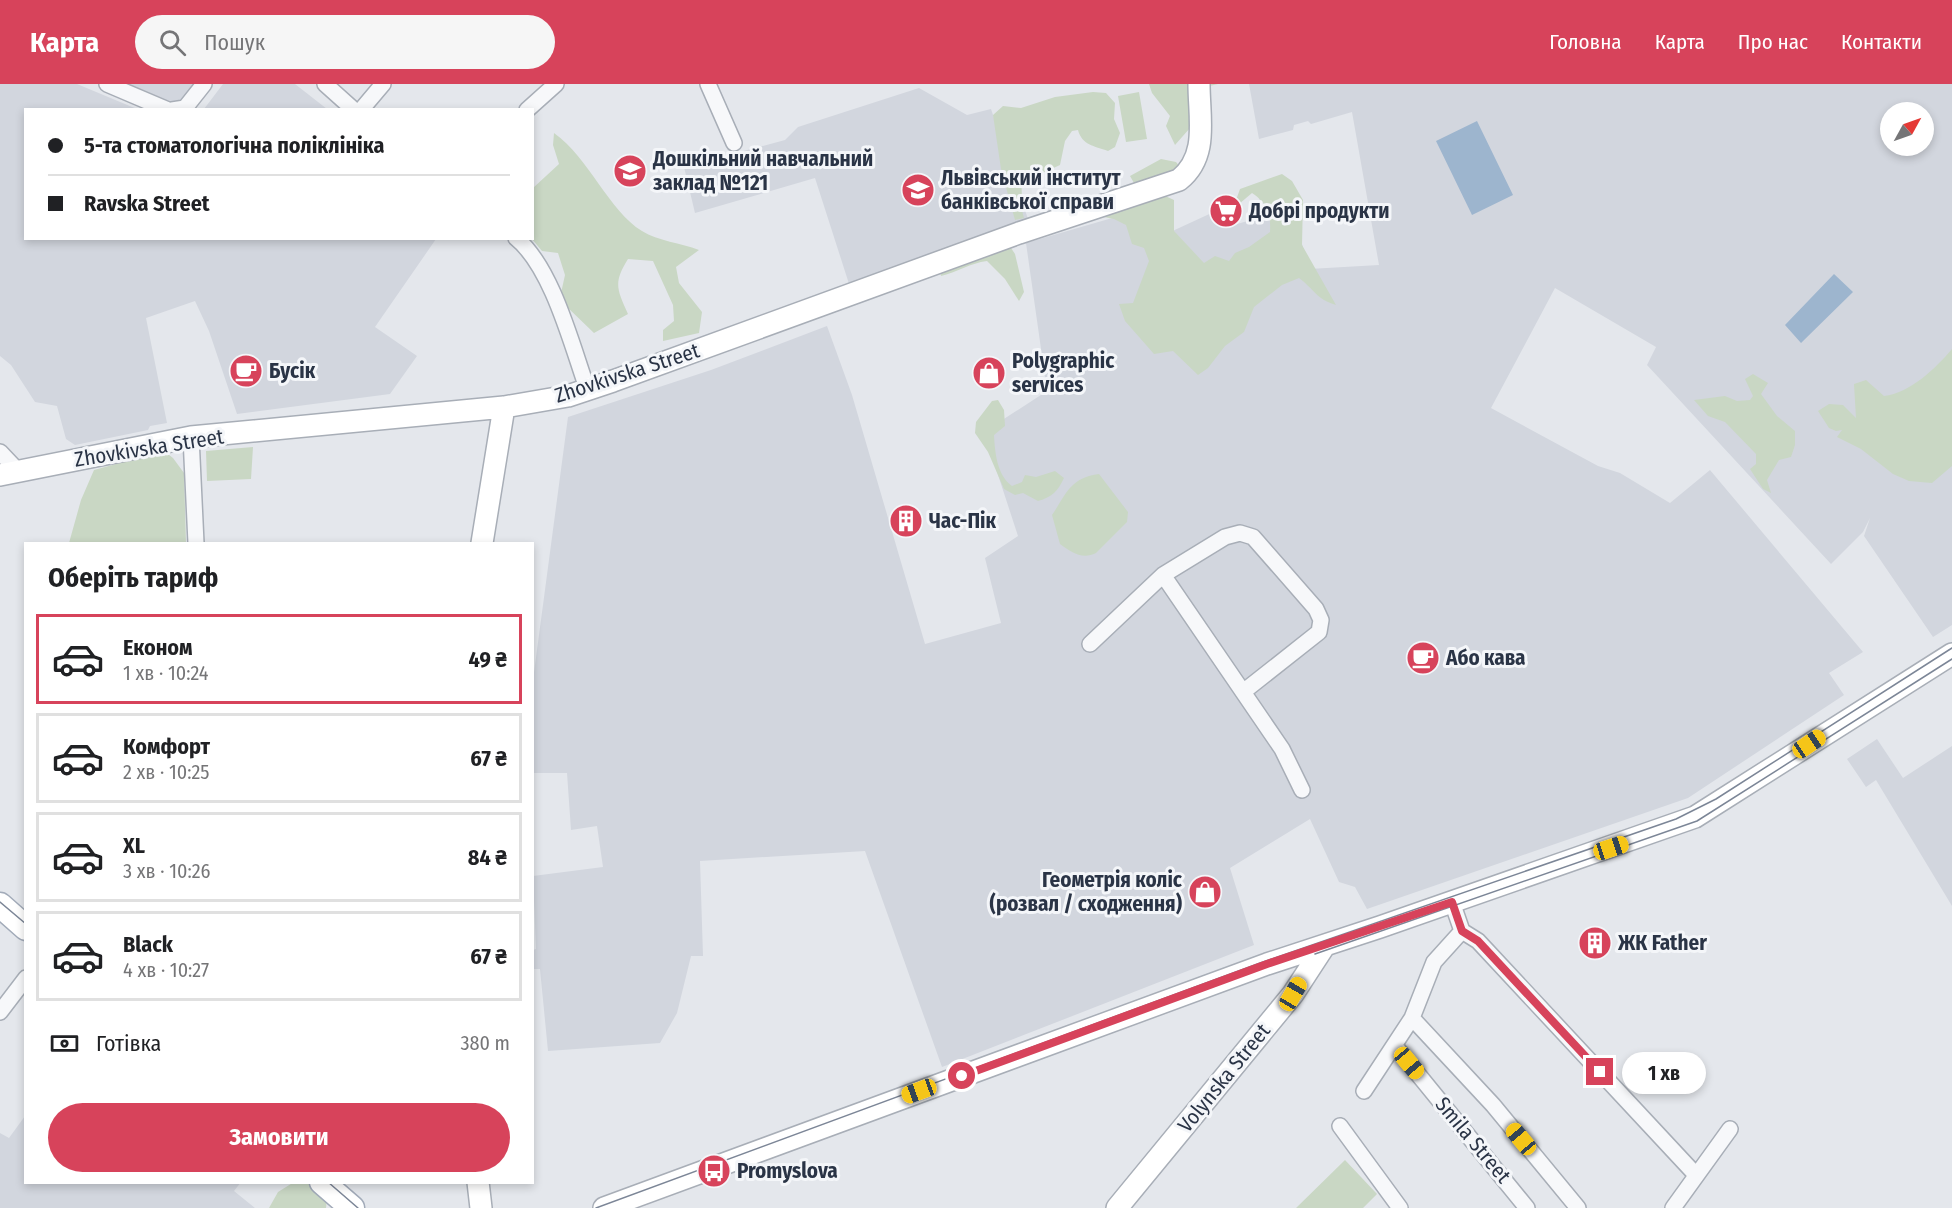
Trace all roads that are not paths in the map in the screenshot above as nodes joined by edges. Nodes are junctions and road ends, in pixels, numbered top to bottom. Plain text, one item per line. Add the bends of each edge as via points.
1 (106, 84) edge
2 (204, 84) edge
3 (325, 84) edge
4 (382, 84) edge
5 (556, 84) edge
6 (708, 84) edge
7 (1199, 84) edge
8 (165, 108) edge
9 (185, 108) edge
10 (352, 108) edge
11 (363, 108) edge
12 (529, 108) edge
13 (734, 143) dead end
14 (518, 240) edge
15 (587, 388) junction
16 (504, 407) junction
17 (191, 437) junction
18 (0, 452) edge
19 (9, 473) edge
20 (196, 542) edge
21 (482, 542) edge
22 (1163, 575) junction
23 (1090, 644) dead end
24 (1952, 654) edge
25 (1243, 692) junction
26 (1302, 790) dead end
27 (1452, 902) junction
28 (0, 905) edge
29 (24, 926) edge
30 (1462, 931) junction
31 (1325, 945) junction
32 (24, 981) edge
33 (0, 1012) edge
34 (1412, 1018) junction
35 (1395, 1046) junction
36 (1364, 1091) dead end
37 (1340, 1126) dead end
38 (1730, 1129) dead end
39 (1696, 1175) junction
40 (324, 1184) edge
41 (478, 1184) edge
42 (1392, 1205) edge
43 (352, 1208) edge
44 (481, 1208) edge
45 (604, 1208) edge
46 (1117, 1208) edge
47 (1527, 1208) edge
48 (1578, 1208) edge
49 (1673, 1208) edge

1 - 8 street
2 - 9 street
3 - 10 street
4 - 11 street
5 - 12 street
6 - 13 street
7 - 15 street, Zhovkivska Street via 1200,152 1192,170 1179,180
14 - 15 street via 542,272 560,308
15 - 16 street, Zhovkivska Street via 567,396
16 - 17 street, Zhovkivska Street
16 - 21 street
17 - 19 street, Zhovkivska Street
17 - 20 street
18 - 19 street
22 - 23 street
22 - 25 street
22 - 25 street via 1225,537 1240,533 1253,537 1316,609 1322,620 1319,632
24 - 27 street via 1695,817
25 - 26 street via 1282,749
27 - 30 street
27 - 31 street
28 - 29 main road
30 - 34 street via 1434,962
30 - 39 street via 1478,941
31 - 45 street
31 - 46 street, Volynska Street via 1293,994
32 - 33 street
34 - 35 street
34 - 48 street via 1493,1105
35 - 36 street
35 - 47 street, Smila Street
37 - 42 street
38 - 39 street
39 - 49 street
40 - 43 main road
41 - 44 street

